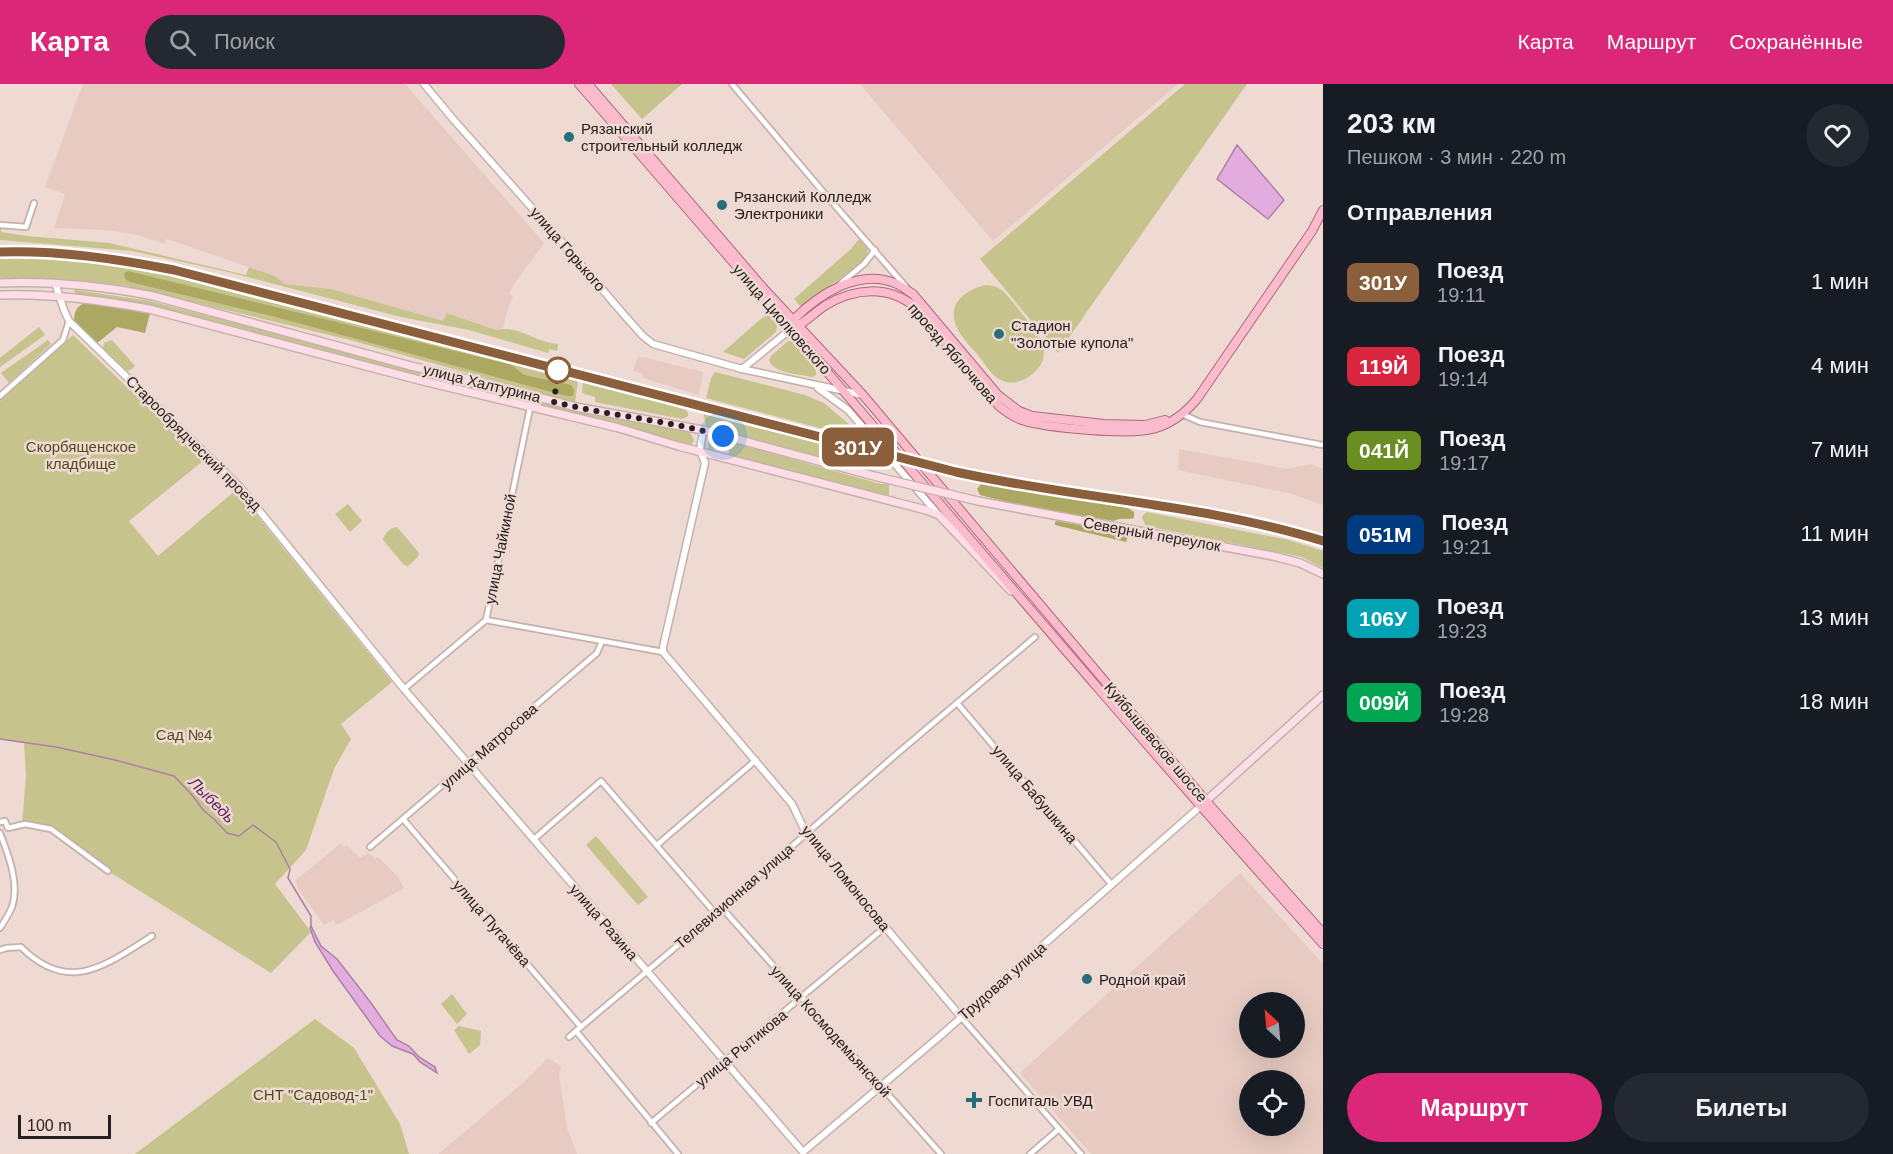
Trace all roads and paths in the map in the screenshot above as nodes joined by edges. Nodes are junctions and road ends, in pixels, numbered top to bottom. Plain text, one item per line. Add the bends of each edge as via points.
1 (424, 84) edge
2 (579, 84) edge
3 (588, 84) edge
4 (732, 84) edge
5 (34, 203) dead end
6 (1323, 210) edge
7 (0, 225) edge
8 (875, 250) junction
9 (0, 283) edge
10 (55, 283) junction
11 (834, 289) junction
12 (913, 294) junction
13 (0, 295) edge
14 (60, 296) junction
15 (69, 321) junction
16 (796, 322) junction
17 (790, 329) junction
18 (742, 369) junction
19 (815, 386) junction
20 (845, 392) junction
21 (863, 395) junction
22 (0, 396) edge
23 (530, 408) junction
24 (1182, 414) junction
25 (703, 430) junction
26 (1323, 446) edge
27 (700, 451) junction
28 (978, 501) joint
29 (939, 515) junction
30 (992, 549) joint
31 (984, 556) joint
32 (1323, 574) edge
33 (486, 620) junction
34 (1040, 621) junction
35 (1035, 637) dead end
36 (602, 640) junction
37 (663, 652) junction
38 (404, 689) junction
39 (1323, 695) edge
40 (957, 703) junction
41 (756, 760) junction
42 (469, 763) junction
43 (1204, 804) junction
44 (403, 819) junction
45 (0, 822) edge
46 (0, 833) edge
47 (806, 833) junction
48 (533, 840) junction
49 (657, 845) junction
50 (370, 847) dead end
51 (108, 871) dead end
52 (1112, 885) junction
53 (722, 908) junction
54 (716, 913) junction
55 (885, 927) junction
56 (0, 928) edge
57 (1323, 933) edge
58 (152, 936) dead end
59 (1323, 944) edge
60 (0, 950) edge
61 (646, 972) junction
62 (802, 998) junction
63 (961, 1017) junction
64 (582, 1027) junction
65 (576, 1031) junction
66 (570, 1037) dead end
67 (724, 1061) junction
68 (880, 1086) junction
69 (651, 1123) junction
70 (1059, 1129) junction
71 (803, 1153) edge
72 (678, 1154) edge
73 (941, 1154) edge
74 (1030, 1154) edge
75 (1081, 1154) edge

1 - 18 street, улица Горького via 643,336 664,348
2 - 17 main road, улица Циолковского
3 - 16 main road, улица Циолковского
4 - 8 street, проезд Яблочкова
5 - 7 street via 26,227
6 - 24 main road, проезд Яблочкова via 1197,399
8 - 11 street, проезд Яблочкова
8 - 12 street, проезд Яблочкова
9 - 10 main road, улица Халтурина
10 - 14 street, Старообрядческий проезд
10 - 25 main road, улица Халтурина via 153,296 576,407
11 - 12 main road, проезд Яблочкова via 871,279 897,284
11 - 16 main road, проезд Яблочкова via 808,306
12 - 24 main road, проезд Яблочкова via 998,395 1019,411 1045,418 1128,426
13 - 14 main road, улица Халтурина
14 - 15 street, Старообрядческий проезд
14 - 23 main road, улица Халтурина via 149,309
15 - 22 street via 63,340
15 - 38 street, Старообрядческий проезд via 240,487
16 - 17 main road
16 - 21 main road, улица Циолковского
16 - 24 main road, проезд Яблочкова via 837,299 883,291 915,307 999,406 1015,417 1042,425 1133,432 1156,429
17 - 18 street
17 - 20 main road, улица Циолковского
18 - 19 street, улица Горького
19 - 20 street, улица Горького
19 - 29 street, Куйбышевское шоссе via 848,410
20 - 21 street, улица Горького
20 - 31 main road, улица Циолковского
21 - 30 main road, улица Циолковского
23 - 27 main road, улица Халтурина
23 - 33 street, улица Чайкиной
24 - 26 street via 1200,422
25 - 27 street
25 - 28 main road, улица Халтурина, bridge
27 - 29 main road, улица Халтурина
27 - 37 street via 705,463
28 - 32 main road, Северный переулок via 1273,556
29 - 34 main road, Куйбышевское шоссе
30 - 43 main road, Куйбышевское шоссе
31 - 34 main road, Куйбышевское шоссе
33 - 36 street
33 - 38 street, улица Чайкиной
34 - 43 main road, Куйбышевское шоссе
35 - 40 street, Телевизионная улица
36 - 37 street
36 - 42 street, улица Матросова via 597,653
37 - 41 street, улица Ломоносова
38 - 42 street, улица Разина
39 - 43 main road
40 - 47 street, Телевизионная улица
40 - 52 street, улица Бабушкина
41 - 47 street, улица Ломоносова via 792,804
41 - 49 street
42 - 44 street, улица Матросова
42 - 48 street, улица Разина
43 - 52 street, Трудовая улица
43 - 57 main road, Куйбышевское шоссе
43 - 59 main road, Куйбышевское шоссе
44 - 50 street, улица Матросова
44 - 64 street, улица Пугачёва
45 - 51 street via 5,820 8,828 25,824 51,829
46 - 56 street via 12,862 14,894 12,907
47 - 53 street, Телевизионная улица
47 - 55 street, улица Ломоносова
48 - 49 street via 601,781
48 - 61 street, улица Разина
49 - 54 street
52 - 63 street, Трудовая улица
53 - 54 street, Телевизионная улица
53 - 62 street, улица Космодемьянской
54 - 61 street, Телевизионная улица
55 - 62 street, улица Рытикова
55 - 63 street, улица Ломоносова
58 - 60 street via 110,963 87,972 58,971 32,958 21,947
61 - 64 street, Телевизионная улица
61 - 67 street, улица Разина
62 - 67 street, улица Рытикова
62 - 68 street, улица Космодемьянской
63 - 68 street, Трудовая улица
63 - 70 street, улица Ломоносова
64 - 65 street, Телевизионная улица
65 - 66 street, Телевизионная улица
65 - 69 street
67 - 69 street, улица Рытикова
67 - 71 street, улица Разина
68 - 71 street, Трудовая улица
68 - 73 street, улица Космодемьянской
69 - 72 street
70 - 74 street
70 - 75 street, улица Ломоносова

